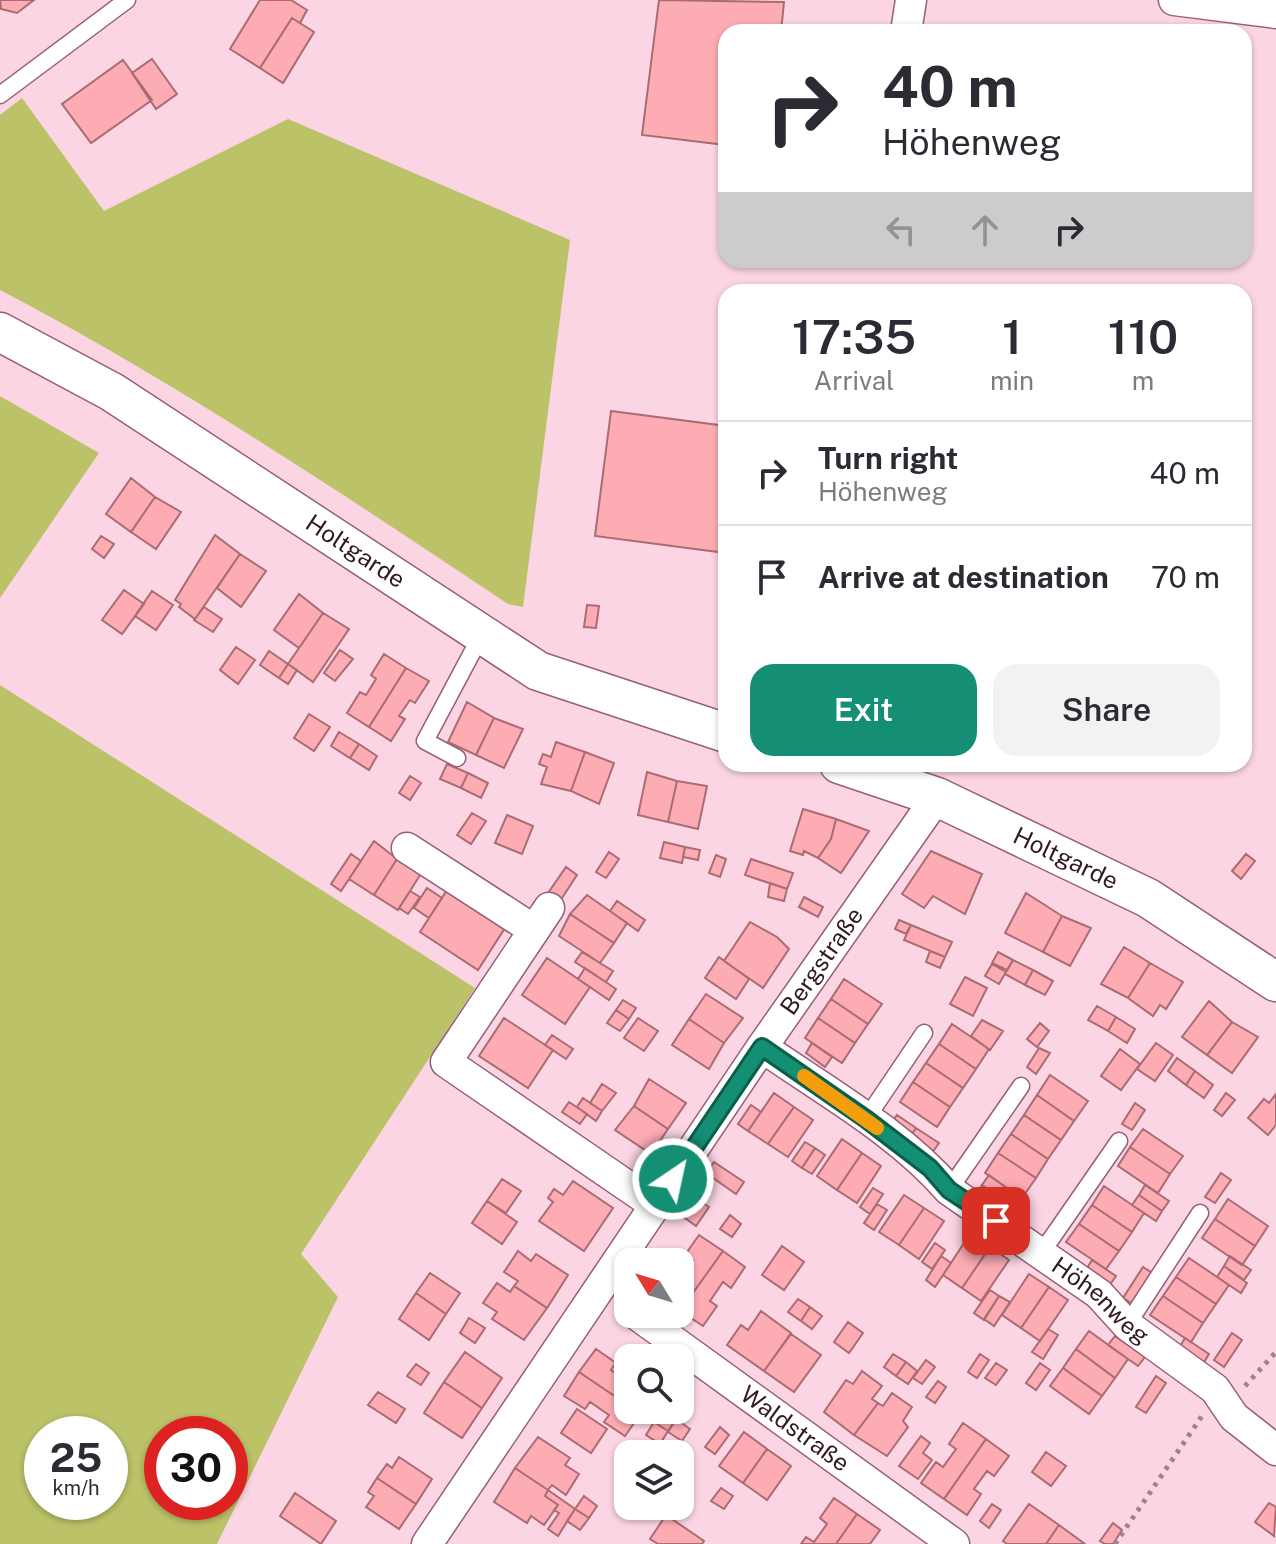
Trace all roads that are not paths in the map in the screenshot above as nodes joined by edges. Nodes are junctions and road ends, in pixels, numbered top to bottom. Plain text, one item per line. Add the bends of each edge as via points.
1 (127, 0) edge
2 (911, 0) edge
3 (1174, 0) edge
4 (1276, 13) edge
5 (907, 24) edge
6 (0, 95) edge
7 (0, 332) edge
8 (482, 634) junction
9 (718, 730) edge
10 (457, 758) dead end
11 (863, 772) edge
12 (937, 797) junction
13 (407, 848) dead end
14 (1276, 982) edge
15 (924, 1033) dead end
16 (762, 1047) junction
17 (1021, 1086) dead end
18 (866, 1119) junction
19 (1119, 1141) dead end
20 (949, 1190) junction
21 (655, 1205) junction
22 (1200, 1213) dead end
23 (1042, 1252) junction
24 (599, 1288) junction
25 (614, 1299) edge
26 (1127, 1325) junction
27 (655, 1328) edge
28 (1276, 1450) edge
29 (427, 1544) edge
30 (954, 1544) edge

1 - 6 lane
2 - 5 street
3 - 4 street
7 - 8 street, Holtgarde via 112,392
8 - 9 street, Holtgarde via 538,671
8 - 10 lane via 425,741
11 - 12 street, Holtgarde
12 - 14 street, Holtgarde via 1148,898
12 - 16 street, Bergstraße
13 - 21 street via 541,919 446,1062
15 - 18 lane
16 - 18 street, Höhenweg
16 - 21 street, Bergstraße
17 - 20 lane
18 - 20 street, Höhenweg via 930,1168
19 - 23 lane
20 - 23 street, Höhenweg
21 - 24 street, Bergstraße
22 - 26 lane
23 - 26 street, Höhenweg via 1099,1294
24 - 25 street
24 - 29 street, Bergstraße
26 - 28 street, Höhenweg via 1215,1389 1226,1407
27 - 30 street, Waldstraße

